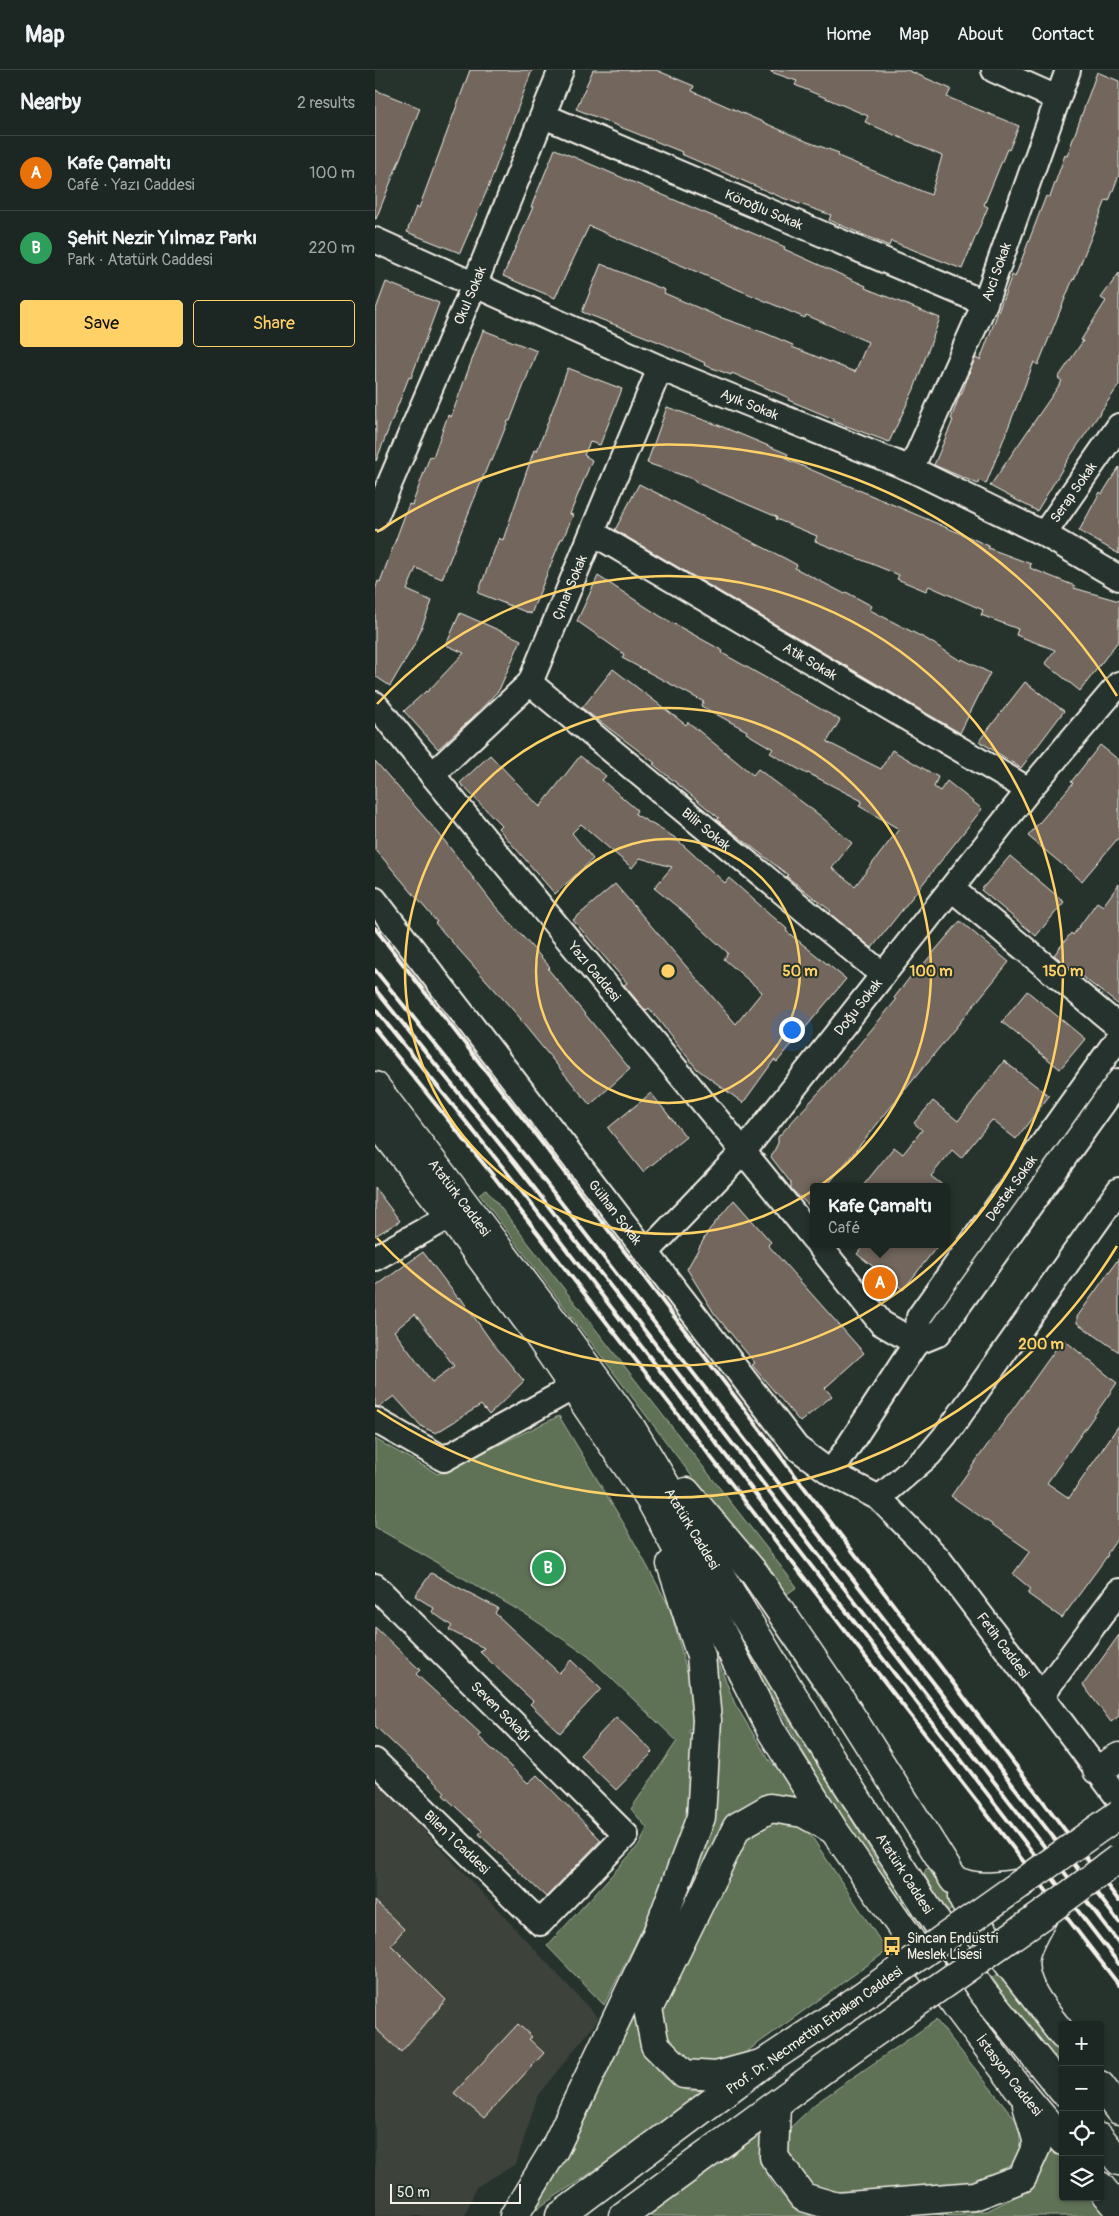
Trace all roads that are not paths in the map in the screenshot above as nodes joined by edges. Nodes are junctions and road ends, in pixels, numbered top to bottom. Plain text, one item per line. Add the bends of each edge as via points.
1 (561, 70) edge
2 (994, 70) edge
3 (1068, 70) edge
4 (1057, 98) junction
5 (544, 116) junction
6 (375, 240) edge
7 (475, 284) junction
8 (985, 303) junction
9 (660, 368) junction
10 (1119, 426) edge
11 (911, 469) junction
12 (375, 518) edge
13 (593, 533) junction
14 (1044, 534) junction
15 (1119, 578) edge
16 (530, 683) junction
17 (1119, 684) edge
18 (375, 704) edge
19 (432, 775) junction
20 (1029, 790) junction
21 (952, 889) junction
22 (375, 900) edge
23 (883, 975) junction
24 (1119, 1027) edge
25 (1119, 1037) edge
26 (1119, 1081) edge
27 (375, 1086) edge
28 (375, 1120) edge
29 (744, 1151) junction
30 (1119, 1190) edge
31 (450, 1216) junction
32 (810, 1234) edge
33 (821, 1248) edge
34 (646, 1253) junction
35 (375, 1258) edge
36 (916, 1343) junction
37 (574, 1387) junction
38 (375, 1420) edge
39 (630, 1426) junction
40 (831, 1473) junction
41 (879, 1498) junction
42 (651, 1501) junction
43 (375, 1586) edge
44 (1119, 1590) edge
45 (1041, 1696) junction
46 (375, 1761) edge
47 (1108, 1764) edge
48 (1119, 1799) edge
49 (1119, 1814) edge
50 (833, 1829) junction
51 (1119, 1858) edge
52 (953, 1880) junction
53 (1023, 1883) junction
54 (1045, 1913) junction
55 (973, 1918) junction
56 (540, 1923) joint
57 (996, 1948) junction
58 (1036, 1999) junction
59 (958, 2008) joint
60 (1059, 2030) edge
61 (764, 2063) junction
62 (1059, 2086) edge
63 (1104, 2090) edge
64 (1023, 2094) junction
65 (776, 2105) junction
66 (1119, 2110) edge
67 (1059, 2136) edge
68 (1104, 2143) edge
69 (1119, 2161) edge
70 (1104, 2191) edge
71 (1119, 2209) edge
72 (514, 2216) edge
73 (560, 2216) edge
74 (623, 2216) edge

1 - 5 street, Okul Sokak
2 - 4 street
3 - 4 street, Avci Sokak
4 - 8 street, Avci Sokak
5 - 7 street, Okul Sokak
5 - 8 street, Köroğlu Sokak
6 - 7 street, Ayık Sokak
7 - 9 street, Ayık Sokak
7 - 12 street, Okul Sokak
8 - 11 street, Avci Sokak
9 - 11 street, Ayık Sokak
9 - 13 street, Çınar Sokak
10 - 14 street, Serap Sokak
11 - 14 street, Ayık Sokak
13 - 16 street, Çınar Sokak
13 - 20 street, Atik Sokak
14 - 15 street, Ayık Sokak
16 - 19 street, Çınar Sokak
16 - 23 street, Bilir Sokak
17 - 20 street, Doğu Sokak
18 - 19 street, Yazı Caddesi
19 - 29 street, Yazı Caddesi
20 - 21 street, Doğu Sokak
21 - 23 street, Doğu Sokak
21 - 24 street
22 - 34 street, Gülhan Sokak
23 - 29 street, Doğu Sokak
25 - 36 street, Destek Sokak via 919,1317
26 - 36 street, Destek Sokak via 939,1334
27 - 39 main road, Atatürk Caddesi
28 - 31 main road, Atatürk Caddesi
29 - 32 street, Yazı Caddesi
29 - 34 street, Doğu Sokak
30 - 41 street via 945,1436
31 - 35 street
31 - 37 main road, Atatürk Caddesi
33 - 36 street via 881,1323
34 - 40 street, Gülhan Sokak via 797,1448
36 - 40 street, Destek Sokak
37 - 38 street via 445,1459
37 - 42 main road, Atatürk Caddesi
39 - 52 main road via 755,1574 839,1697
39 - 62 main road, Atatürk Caddesi via 838,1770 982,1991
40 - 41 street, Gülhan Sokak
41 - 45 street, Fetih Caddesi via 938,1558
42 - 50 main road, Atatürk Caddesi via 772,1732
42 - 72 main road via 701,1656 707,1720 701,1817 657,1934 554,2150
43 - 56 street, Seven Sokağı via 627,1835
44 - 45 street
45 - 47 street, Fetih Caddesi
46 - 56 street, Bilen 1 Caddesi
47 - 48 street, Fetih Caddesi
49 - 53 main road, Prof. Dr. Necmettin Erbakan Caddesi, bridge
50 - 59 main road, Atatürk Caddesi
50 - 61 main road via 803,1813 770,1808 737,1828 649,2008 655,2045 684,2074 716,2076
51 - 54 main road, bridge
52 - 53 main road via 983,1887
52 - 55 main road
53 - 55 main road, Prof. Dr. Necmettin Erbakan Caddesi, bridge
54 - 57 main road, bridge
54 - 58 main road via 1025,1952 1025,1972
55 - 57 main road
55 - 61 main road, Prof. Dr. Necmettin Erbakan Caddesi, bridge
57 - 58 main road
57 - 65 main road, bridge
58 - 60 main road
59 - 64 main road, İstasyon Caddesi
61 - 73 main road, Prof. Dr. Necmettin Erbakan Caddesi
63 - 66 main road
64 - 65 main road via 1038,2143 1022,2178 975,2196 837,2207 803,2197 773,2157
64 - 67 main road, İstasyon Caddesi
65 - 74 main road
68 - 69 main road
70 - 71 main road

